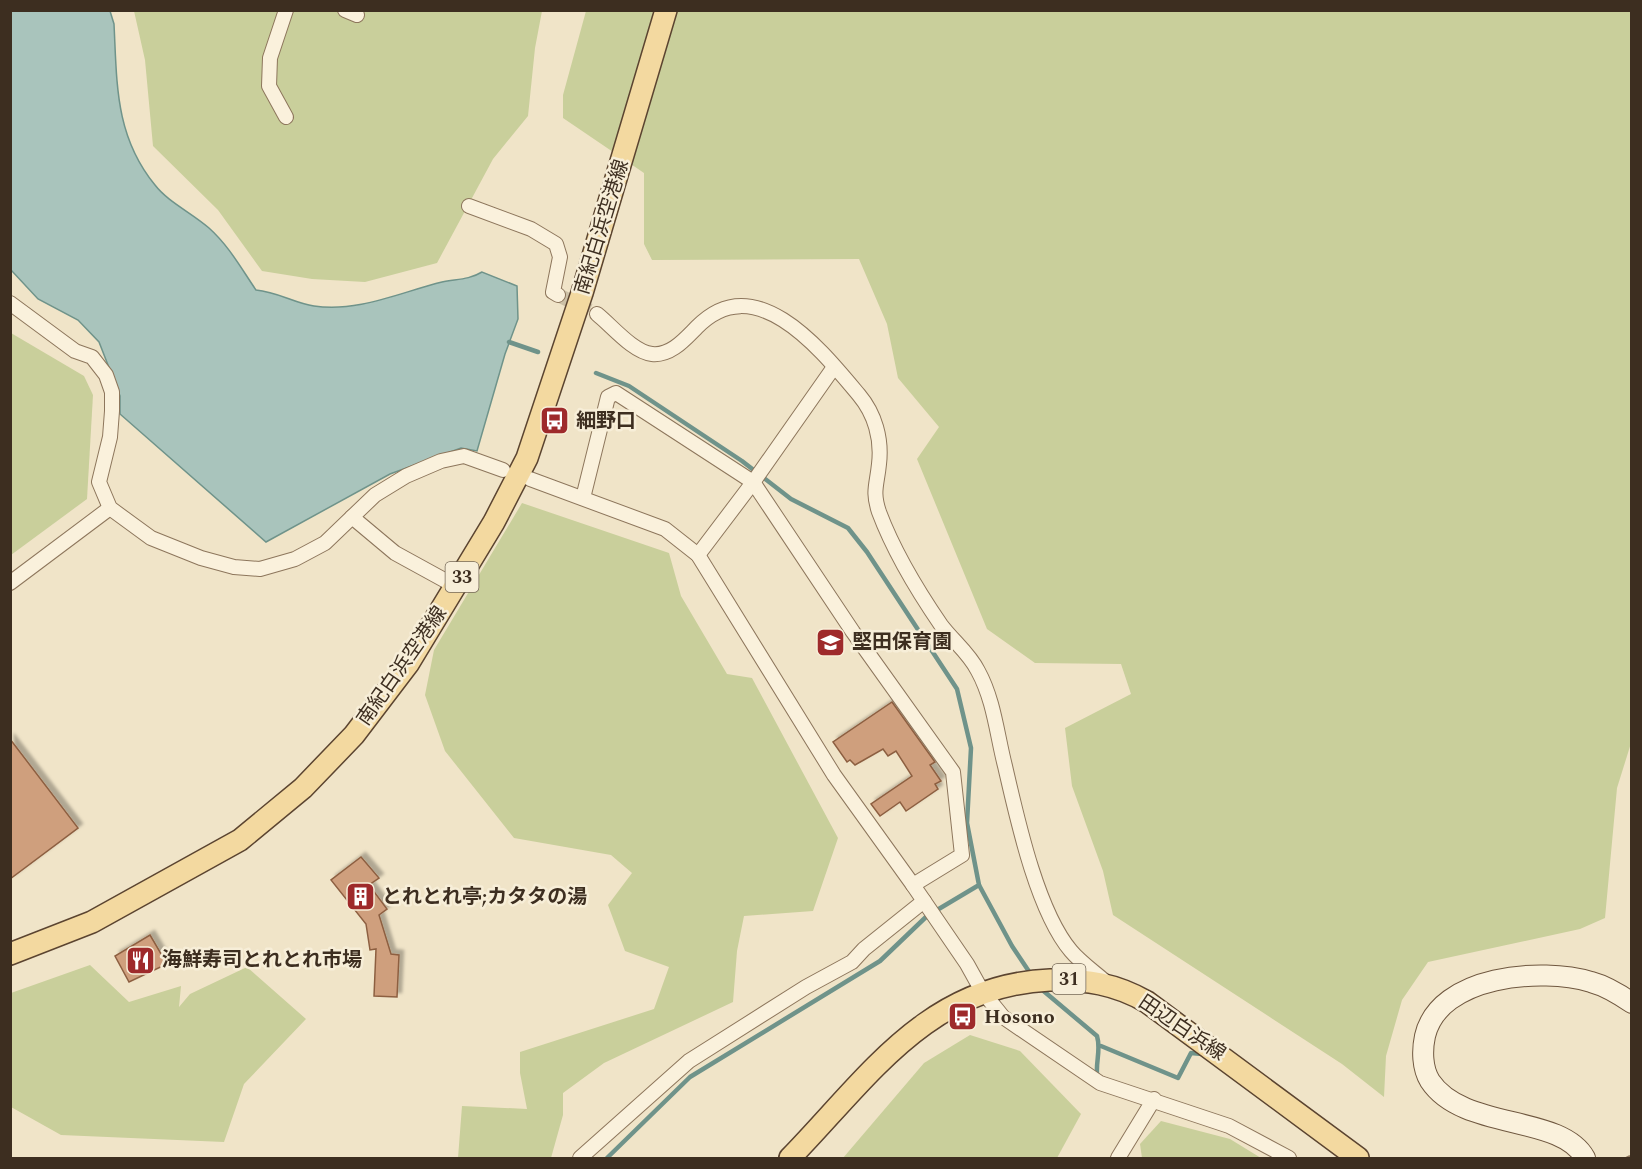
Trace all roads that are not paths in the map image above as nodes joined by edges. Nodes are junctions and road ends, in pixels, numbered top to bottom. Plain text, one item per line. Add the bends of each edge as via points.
1 (286, 10) edge
2 (666, 10) edge
3 (286, 117) dead end
4 (469, 206) dead end
5 (558, 294) dead end
6 (10, 303) edge
7 (597, 314) tunnel mouth
8 (834, 367) junction
9 (503, 470) dead end
10 (530, 479) dead end
11 (754, 481) junction
12 (583, 498) junction
13 (110, 508) junction
14 (352, 517) junction
15 (698, 555) junction
16 (10, 583) edge
17 (457, 587) junction
18 (913, 885) junction
19 (926, 904) junction
20 (10, 954) edge
21 (1109, 984) junction
22 (982, 992) junction
23 (1632, 1003) edge
24 (1154, 1099) junction
25 (580, 1158) edge
26 (790, 1158) edge
27 (1118, 1158) edge
28 (1289, 1158) edge
29 (1358, 1158) edge
30 (1585, 1158) edge

1 - 3 street via 270,58 269,86
2 - 17 main road, 南紀白浜空港線 / 33 via 586,281 527,458
4 - 5 street via 531,228 556,244 560,257 553,292
6 - 13 street via 75,351 92,357 106,375 112,392 112,411 99,482
7 - 8 street via 644,353 656,355 668,352 720,310 764,308 790,325
8 - 11 street
8 - 21 street via 873,415 879,446 873,488 890,538 930,608 978,671 1047,914 1071,952
9 - 14 street via 464,456 441,461 375,495
10 - 12 street
11 - 12 street via 616,393 608,397
11 - 15 street
11 - 18 street via 853,632 953,772 962,855
12 - 15 street via 665,529
13 - 14 street via 151,538 171,547 234,567 260,568 295,559 325,543
13 - 16 street
14 - 17 street via 395,553
15 - 18 street via 834,775
17 - 20 main road, 南紀白浜空港線 / 33 via 408,664 354,735 303,788 240,840 92,922
18 - 19 street
19 - 22 street
19 - 25 street via 852,962 689,1061
21 - 22 main road, 田辺白浜線 / 31 via 1074,979 1028,981
21 - 29 main road, 田辺白浜線 / 31 via 1137,996 1174,1020
22 - 24 street via 1003,1017 1085,1075
22 - 26 main road, 田辺白浜線 / 31 via 921,1025 887,1055
23 - 30 street via 1592,982 1561,975 1533,975 1496,980 1465,990 1442,1005 1427,1026 1424,1065 1430,1081 1448,1100 1468,1110 1573,1142
24 - 27 street
24 - 28 street via 1228,1126

